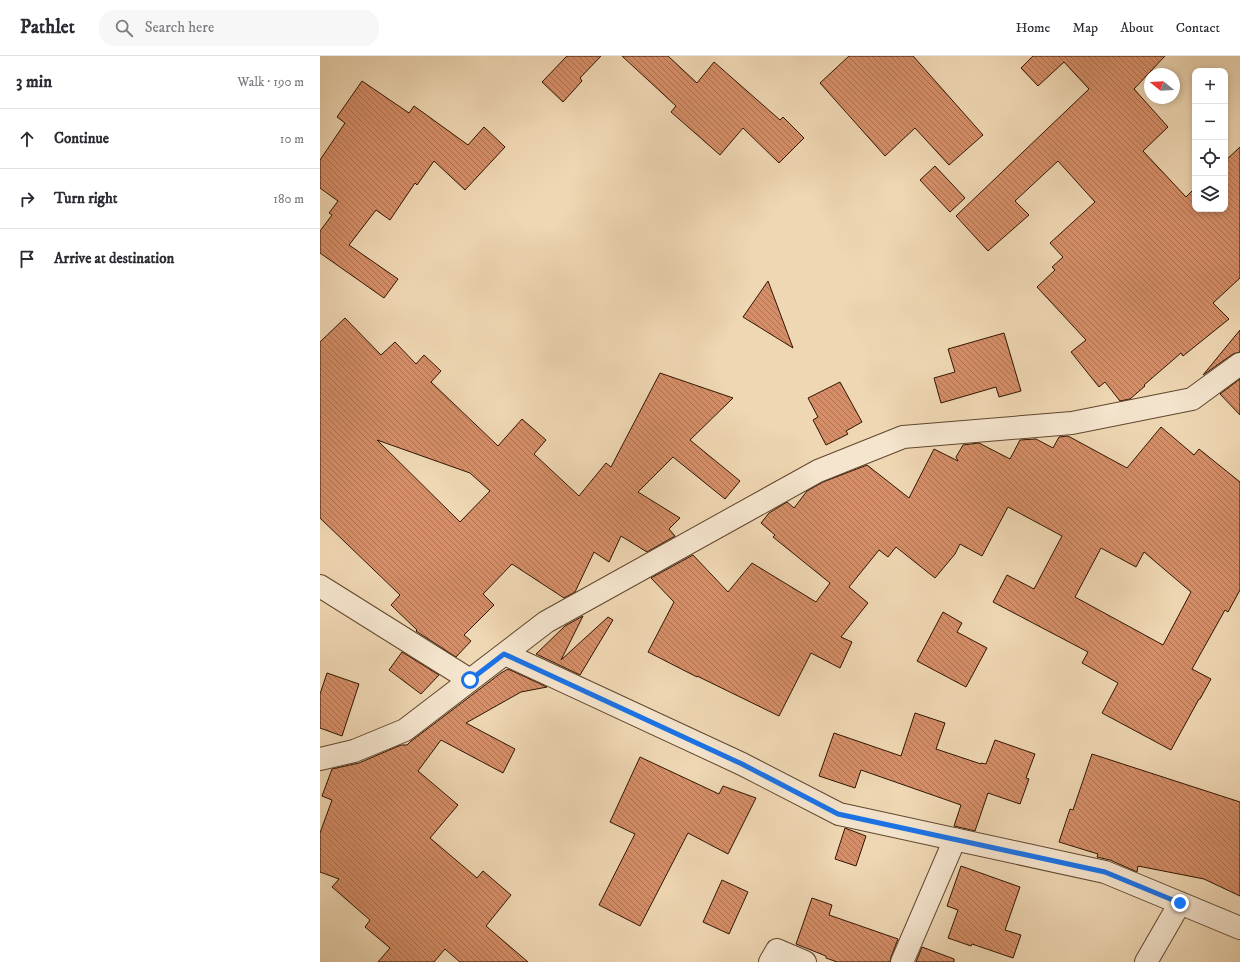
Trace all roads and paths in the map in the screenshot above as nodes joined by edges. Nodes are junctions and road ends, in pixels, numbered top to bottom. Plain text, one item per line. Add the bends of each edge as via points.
1 (1240, 364) edge
2 (320, 586) edge
3 (504, 654) junction
4 (470, 680) junction
5 (320, 759) edge
6 (955, 839) junction
7 (1180, 903) junction
8 (1240, 928) edge
9 (770, 962) edge
10 (805, 962) edge
11 (902, 962) edge
12 (1146, 962) edge

1 - 3 street via 1192,399 1072,423 903,437 818,471 546,622
2 - 4 street
3 - 4 street
3 - 6 street via 742,764 838,814
4 - 5 street via 405,730 354,751
6 - 7 street via 1105,872
6 - 11 street
7 - 8 street
7 - 12 street
9 - 10 street via 776,950

